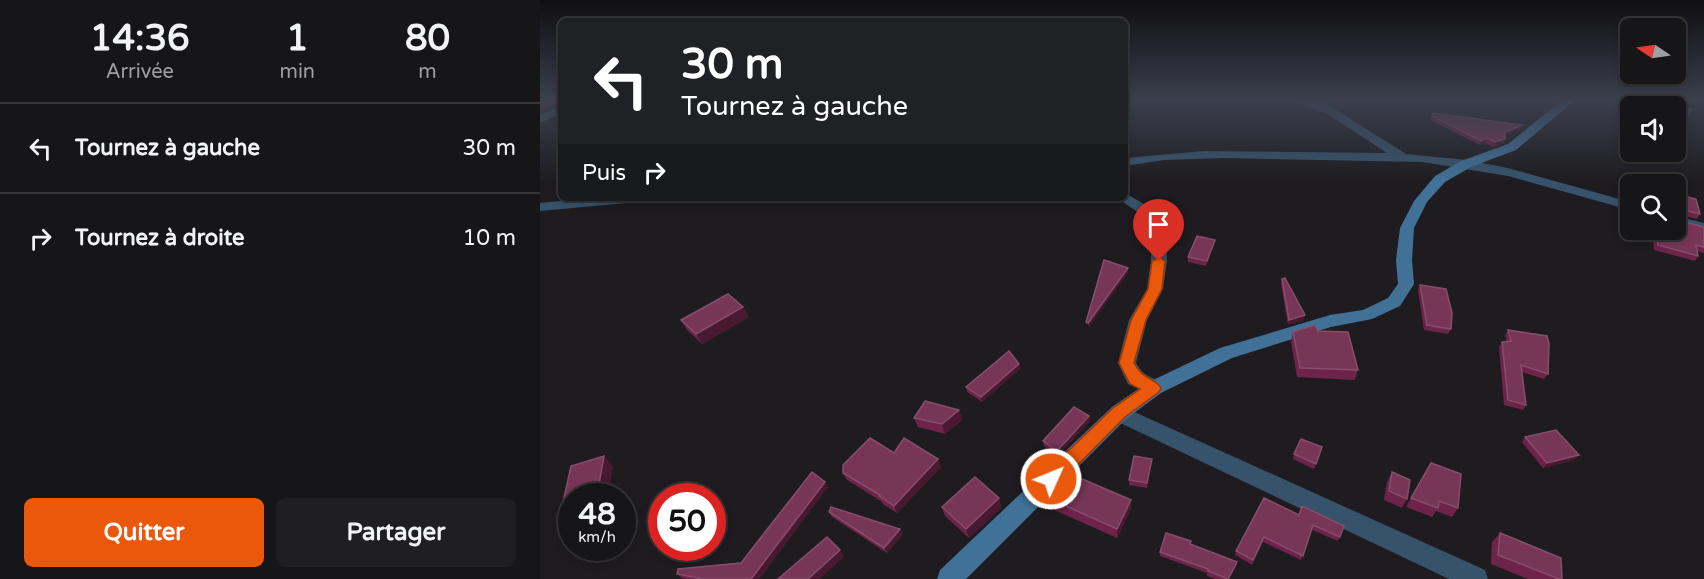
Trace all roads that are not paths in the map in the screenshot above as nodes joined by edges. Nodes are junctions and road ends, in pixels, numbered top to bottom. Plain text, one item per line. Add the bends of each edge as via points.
1 (1356, 128) edge
2 (1535, 128) edge
3 (1404, 158) junction
4 (1128, 161) edge
5 (1466, 164) junction
6 (1128, 199) edge
7 (605, 201) edge
8 (1620, 203) edge
9 (540, 207) edge
10 (1686, 222) edge
11 (1704, 227) edge
12 (1154, 388) junction
13 (1119, 412) junction
14 (950, 579) edge
15 (1476, 579) edge

1 - 3 street
2 - 5 main road via 1512,147
3 - 4 street via 1217,153
3 - 5 street
5 - 8 street
5 - 12 main road via 1440,179 1421,201 1407,228 1406,284 1394,302 1366,315 1330,321 1226,353
6 - 12 street via 1159,227 1155,289 1138,320 1127,363 1135,379
7 - 9 street
10 - 11 street
12 - 13 main road
13 - 14 main road
13 - 15 street

